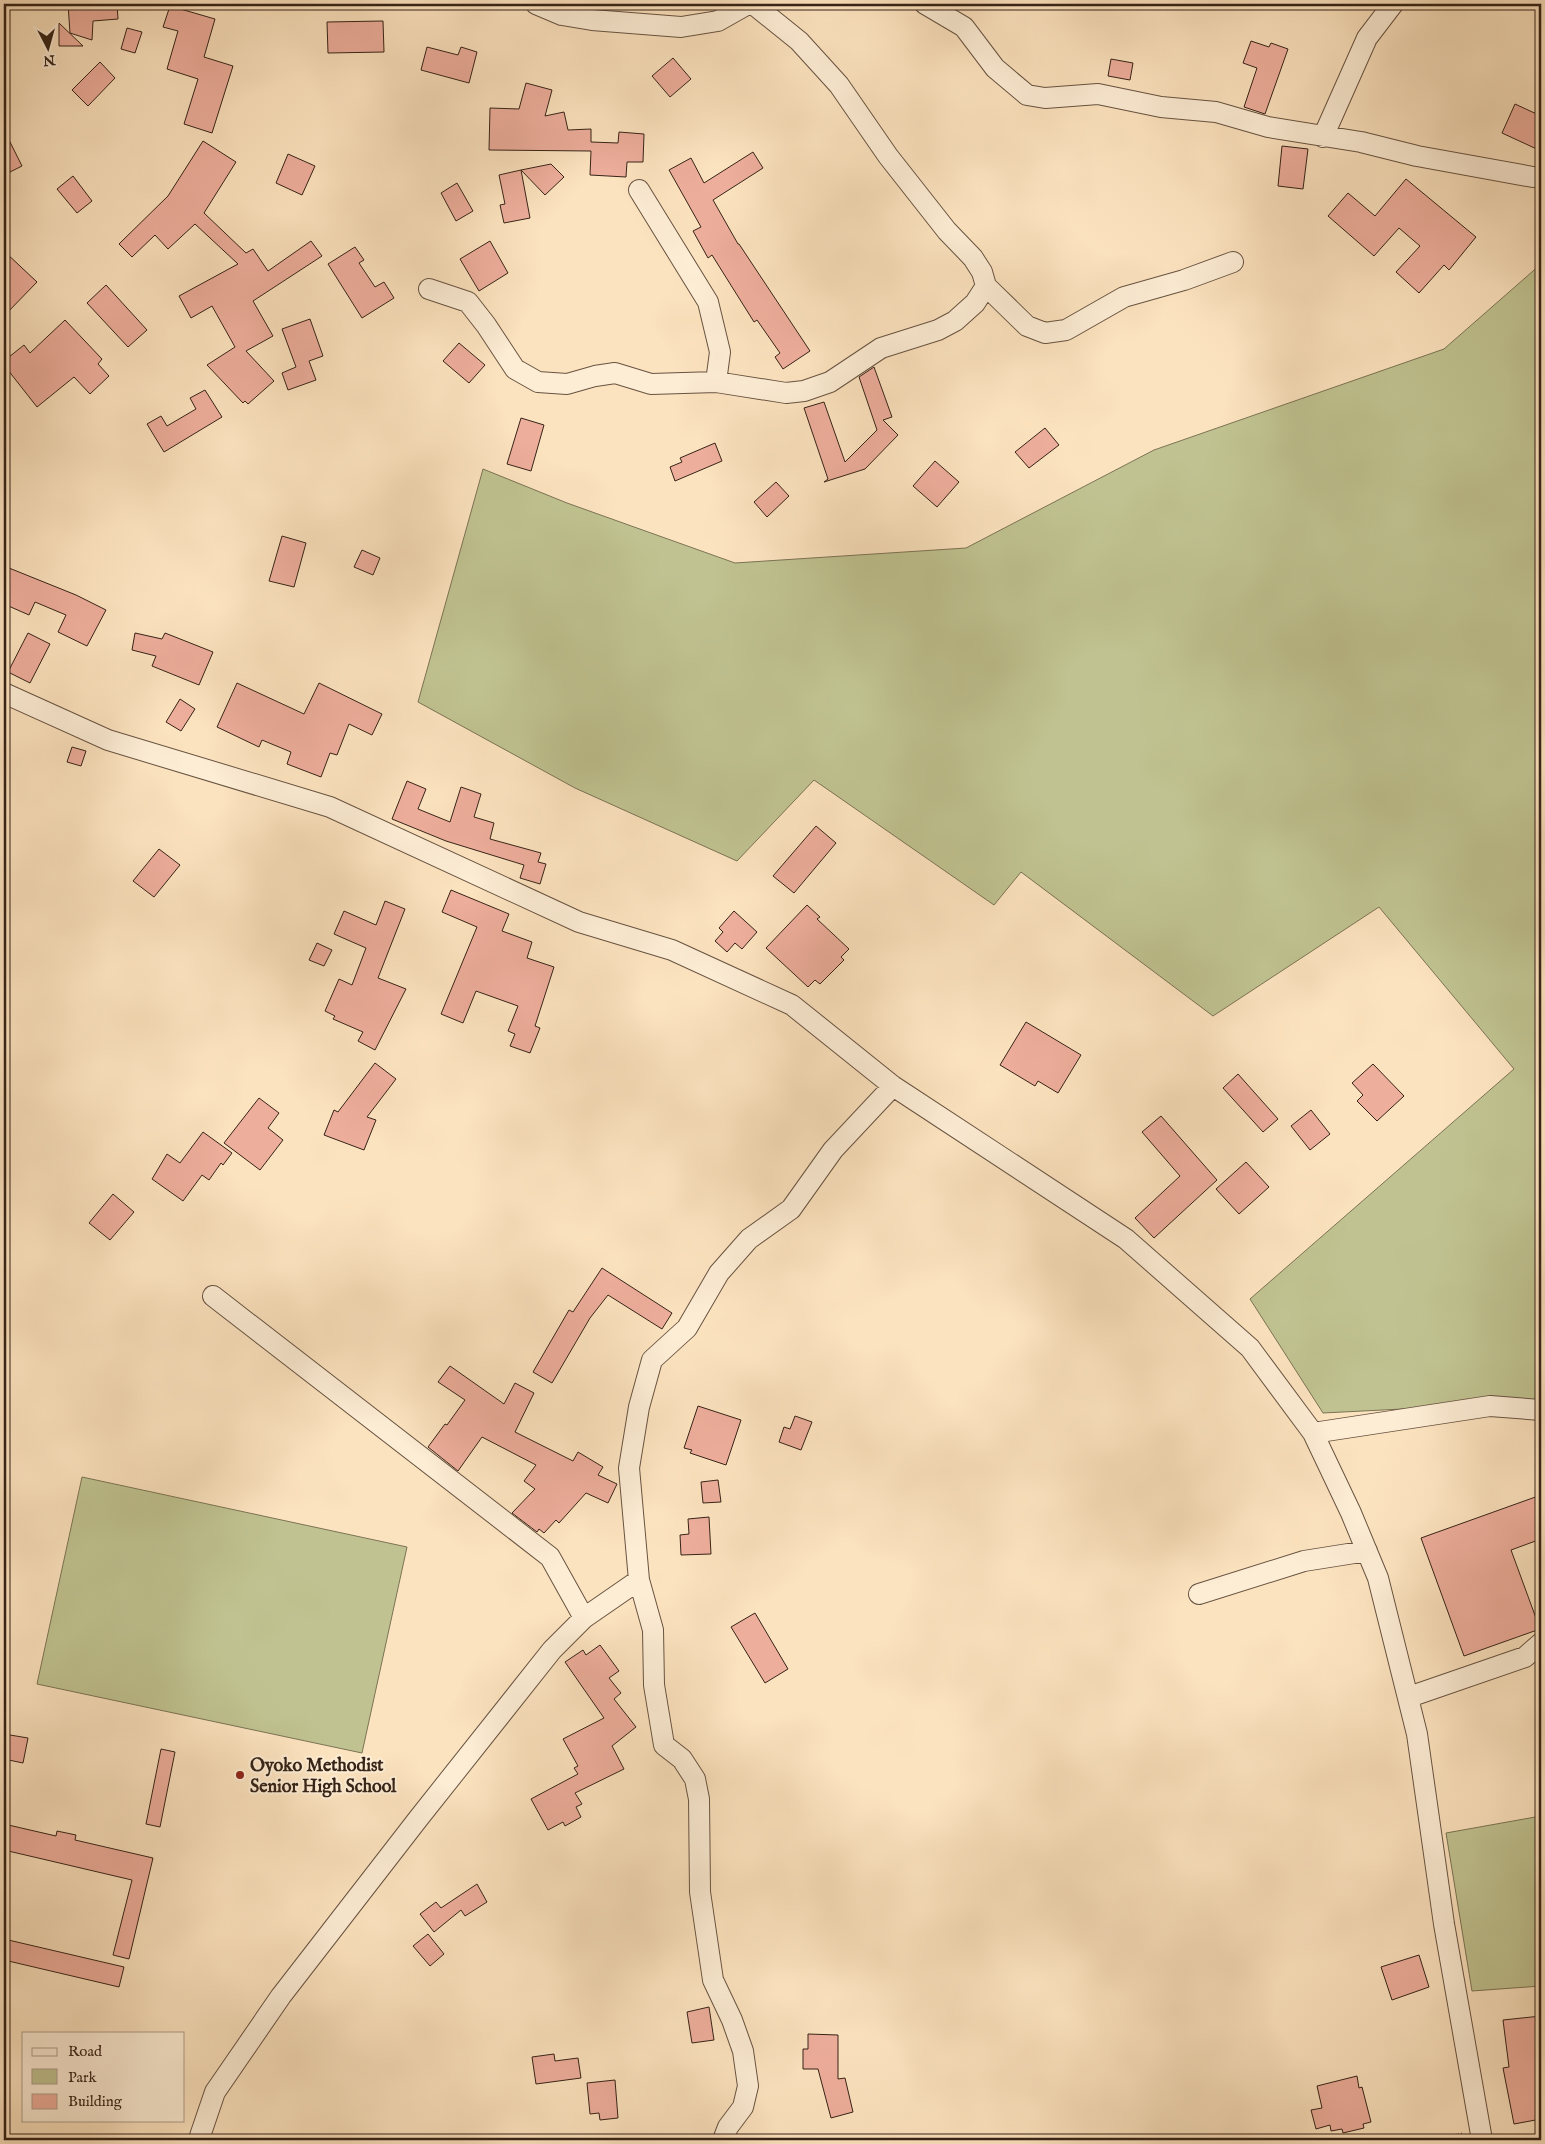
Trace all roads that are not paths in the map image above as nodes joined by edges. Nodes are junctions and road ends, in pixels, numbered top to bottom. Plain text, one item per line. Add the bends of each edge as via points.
1 (536, 4) edge
2 (748, 4) edge
3 (753, 4) edge
4 (924, 4) edge
5 (1393, 4) edge
6 (1323, 137) junction
7 (1533, 177) dead end
8 (639, 190) dead end
9 (1233, 262) dead end
10 (986, 286) junction
11 (429, 288) dead end
12 (716, 382) junction
13 (4, 693) edge
14 (893, 1086) junction
15 (213, 1296) dead end
16 (1541, 1410) edge
17 (1313, 1433) junction
18 (1367, 1551) junction
19 (639, 1580) junction
20 (1199, 1594) dead end
21 (584, 1618) junction
22 (1541, 1643) edge
23 (1409, 1697) junction
24 (1481, 2135) edge
25 (201, 2140) edge
26 (723, 2140) edge

1 - 2 street via 562,15 592,20 681,27 718,21
3 - 10 street via 799,41 839,85 888,156 947,231 973,258
4 - 6 street via 964,27 995,68 1027,95 1045,98 1098,94 1161,107 1216,112 1268,127
5 - 6 street via 1367,38
6 - 7 street
8 - 12 street via 708,302 720,352
9 - 10 street via 1124,297 1066,330 1045,333 1027,326
10 - 12 street via 975,303 955,321 938,330 882,348 830,382 786,393
11 - 12 street via 468,302 515,368 538,382 566,384 615,373 651,384
13 - 14 street via 108,740 330,807 579,922 672,950 792,1005
14 - 17 street via 1126,1238 1250,1348
14 - 19 street via 834,1150 791,1209 749,1239 719,1273 687,1328 652,1360 639,1408 629,1468
15 - 21 street via 550,1557
16 - 17 street via 1490,1406
17 - 18 street
18 - 20 street via 1304,1561
18 - 23 street via 1378,1578
19 - 21 street
19 - 26 street via 653,1630 654,1686 664,1745 682,1759 695,1779 700,1892 713,1980 743,2051 748,2086 743,2107
21 - 25 street via 552,1650 281,1996 215,2092
22 - 23 street via 1525,1657
23 - 24 street

